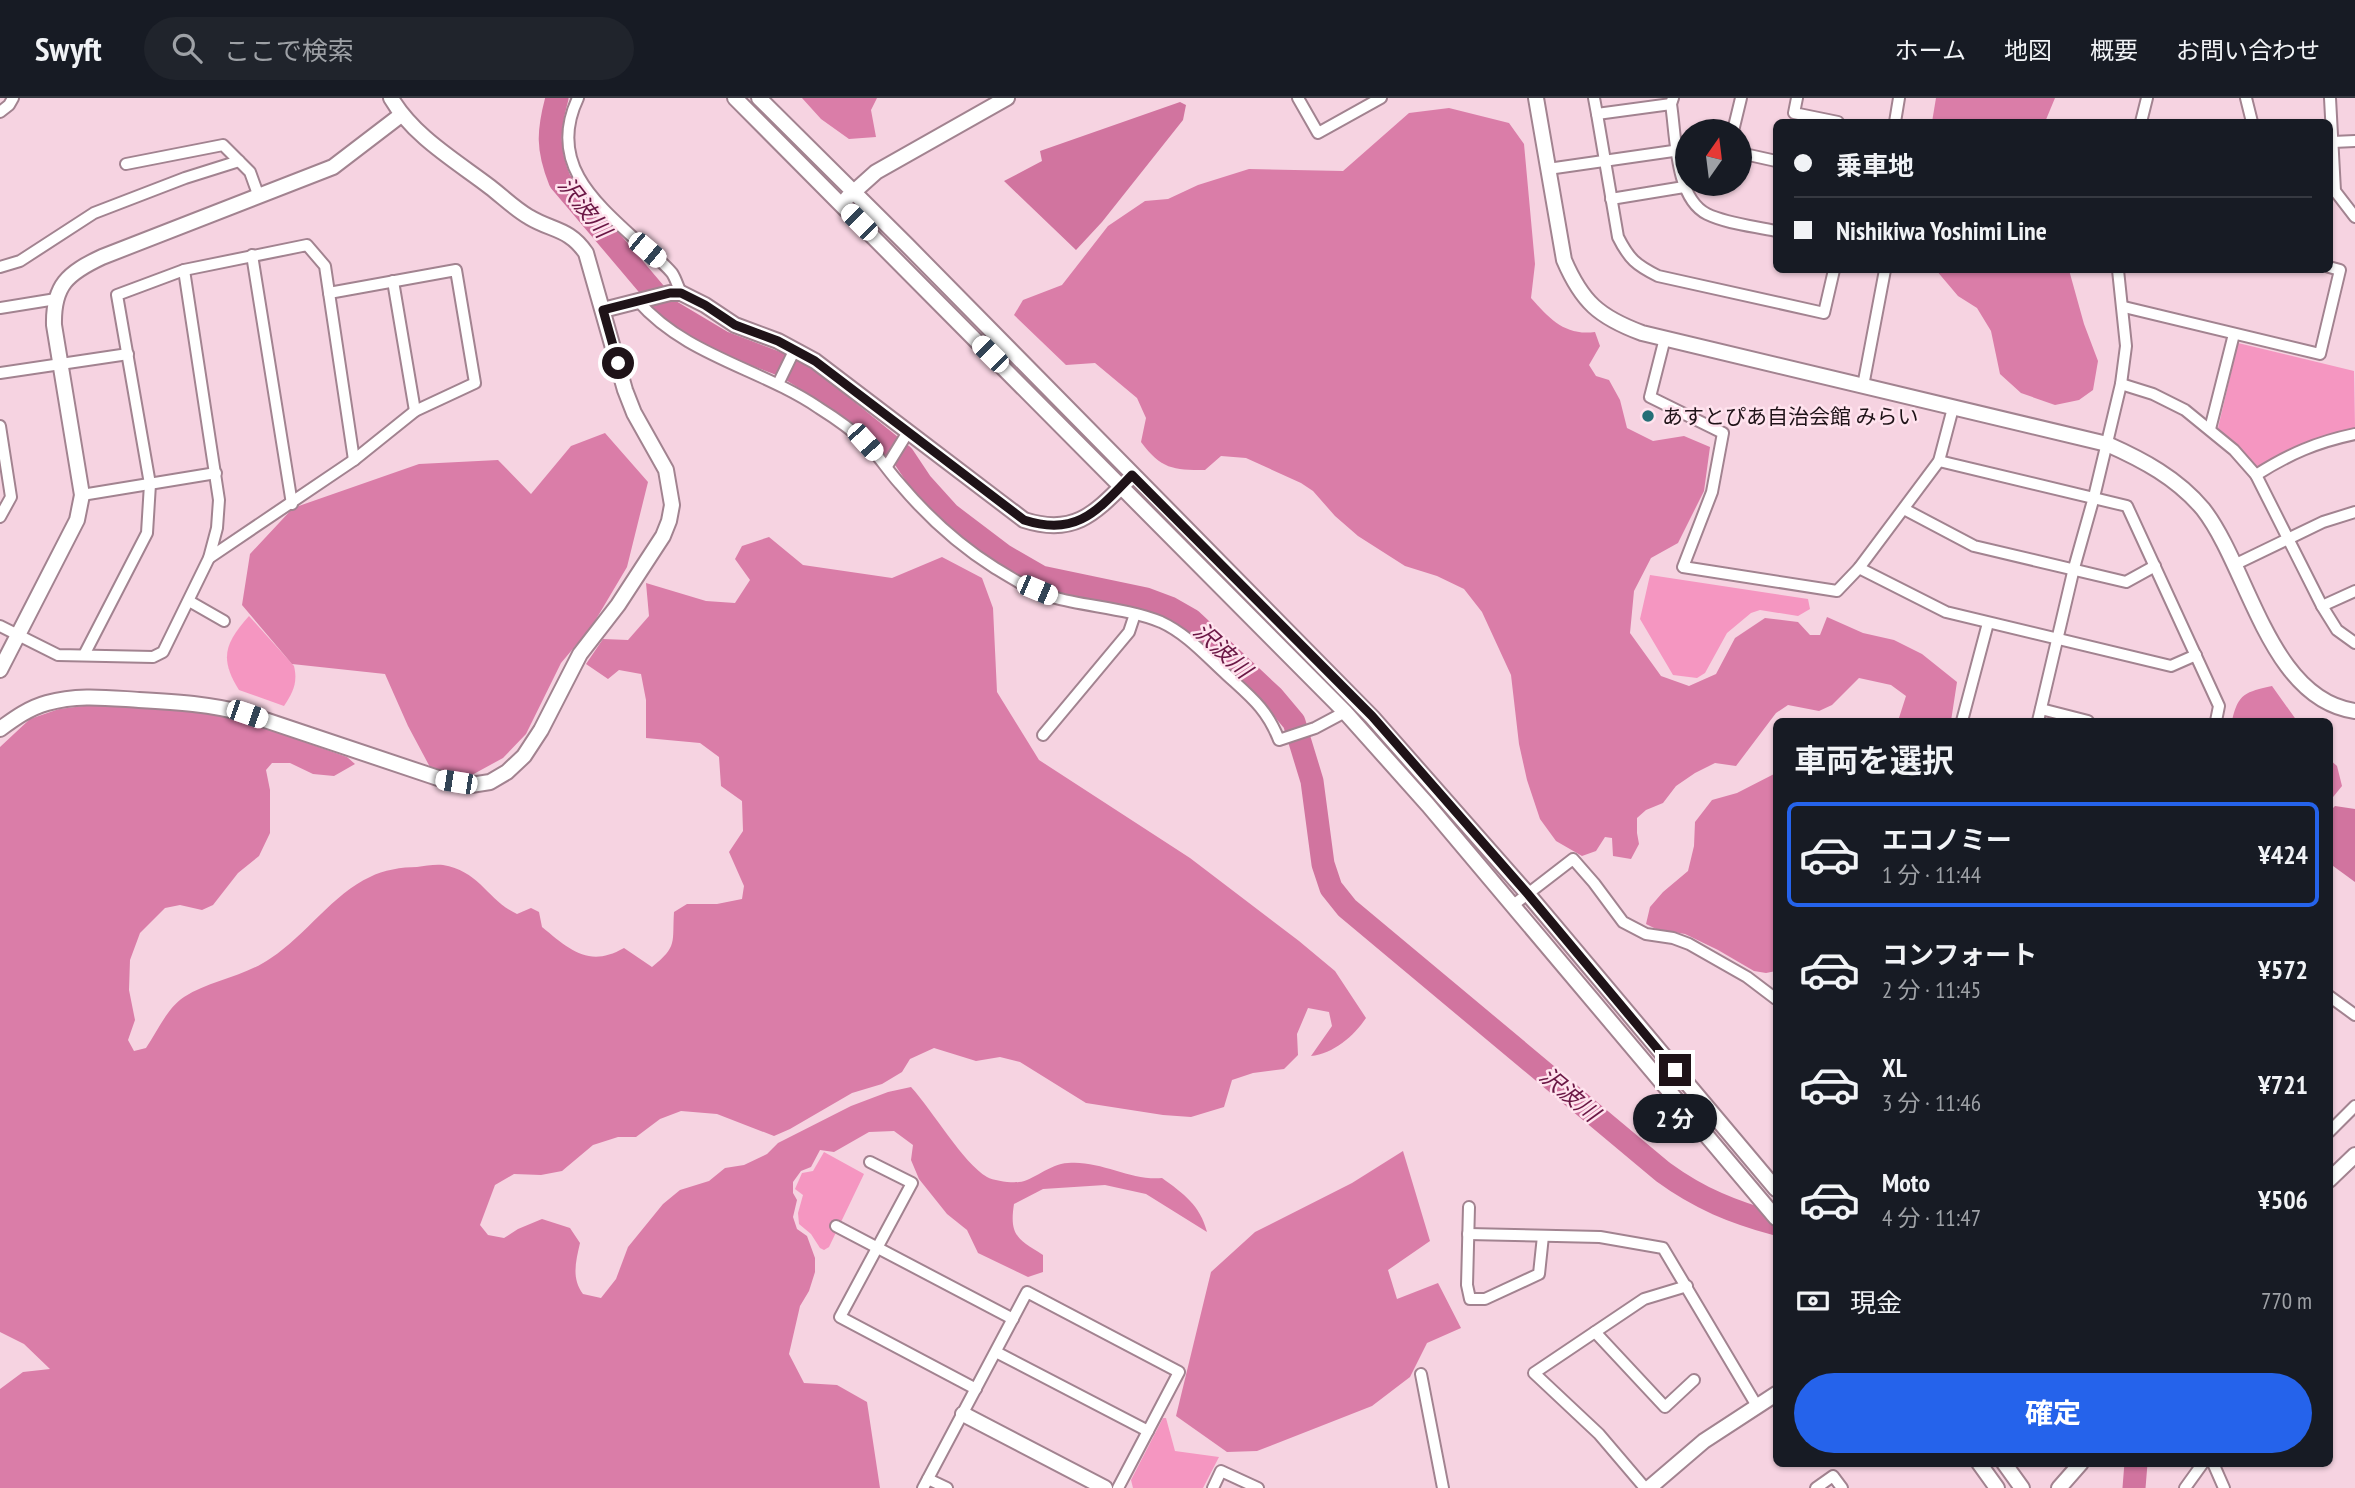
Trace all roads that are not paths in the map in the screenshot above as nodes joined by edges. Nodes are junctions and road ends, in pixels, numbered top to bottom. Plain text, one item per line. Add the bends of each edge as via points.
1 (13, 98) edge
2 (391, 98) edge
3 (578, 98) edge
4 (735, 98) edge
5 (759, 98) edge
6 (1007, 98) edge
7 (1298, 98) edge
8 (1381, 98) edge
9 (1536, 98) edge
10 (1594, 98) edge
11 (1741, 98) edge
12 (1797, 98) edge
13 (1899, 98) edge
14 (2147, 98) edge
15 (2246, 98) edge
16 (2330, 98) edge
17 (1672, 101) edge
18 (0, 112) edge
19 (1597, 114) junction
20 (401, 115) junction
21 (1676, 119) edge
22 (1736, 119) edge
23 (1823, 119) edge
24 (1896, 119) edge
25 (2142, 119) edge
26 (2251, 119) edge
27 (2331, 119) edge
28 (2355, 141) edge
29 (2333, 142) joint
30 (1675, 150) edge
31 (1752, 156) edge
32 (1603, 160) junction
33 (1773, 160) edge
34 (239, 161) junction
35 (126, 164) dead end
36 (1548, 169) junction
37 (1675, 188) edge
38 (853, 192) junction
39 (1689, 196) edge
40 (259, 197) junction
41 (1611, 199) junction
42 (841, 203) junction
43 (2355, 217) edge
44 (1773, 230) edge
45 (252, 255) junction
46 (0, 267) edge
47 (2333, 268) edge
48 (184, 270) junction
49 (1833, 273) edge
50 (1884, 273) edge
51 (2118, 273) edge
52 (393, 281) junction
53 (329, 293) junction
54 (676, 293) junction
55 (56, 299) junction
56 (640, 300) junction
57 (2124, 307) junction
58 (0, 308) edge
59 (603, 310) junction
60 (2234, 334) junction
61 (1665, 338) junction
62 (793, 353) junction
63 (128, 354) junction
64 (61, 365) junction
65 (0, 373) edge
66 (779, 382) junction
67 (2121, 384) junction
68 (1863, 386) junction
69 (1953, 408) junction
70 (415, 411) junction
71 (0, 426) edge
72 (2210, 429) junction
73 (2355, 434) edge
74 (907, 435) junction
75 (1, 440) edge
76 (2107, 444) junction
77 (354, 460) junction
78 (1939, 461) junction
79 (889, 463) junction
80 (216, 473) junction
81 (1132, 475) junction
82 (2256, 475) junction
83 (150, 484) junction
84 (1121, 486) junction
85 (82, 495) junction
86 (2094, 497) junction
87 (292, 504) junction
88 (1904, 509) junction
89 (2355, 512) edge
90 (0, 517) edge
91 (2289, 538) junction
92 (209, 558) junction
93 (2234, 565) junction
94 (2155, 566) junction
95 (1859, 568) junction
96 (2074, 568) junction
97 (2355, 590) edge
98 (189, 601) junction
99 (2322, 606) junction
100 (1135, 614) junction
101 (224, 621) dead end
102 (1988, 623) junction
103 (0, 626) edge
104 (17, 635) junction
105 (2058, 639) junction
106 (2355, 643) edge
107 (84, 655) junction
108 (2196, 655) junction
109 (0, 670) edge
110 (2041, 709) junction
111 (2355, 711) edge
112 (1345, 712) junction
113 (1963, 718) edge
114 (2039, 718) edge
115 (2076, 718) edge
116 (2217, 718) edge
117 (0, 729) edge
118 (1043, 735) dead end
119 (1527, 893) junction
120 (1512, 906) junction
121 (1773, 997) edge
122 (2333, 999) edge
123 (2355, 1014) edge
124 (2355, 1106) edge
125 (2333, 1128) edge
126 (2355, 1155) edge
127 (870, 1163) dead end
128 (2333, 1176) edge
129 (1773, 1185) edge
130 (1469, 1207) dead end
131 (1772, 1212) edge
132 (836, 1226) dead end
133 (1468, 1234) junction
134 (1543, 1236) junction
135 (878, 1248) junction
136 (1687, 1286) junction
137 (1013, 1319) junction
138 (1595, 1332) junction
139 (996, 1352) junction
140 (1421, 1374) dead end
141 (1694, 1380) dead end
142 (976, 1389) junction
143 (1773, 1396) edge
144 (1757, 1406) junction
145 (962, 1414) junction
146 (1148, 1431) junction
147 (1982, 1467) edge
148 (2007, 1467) edge
149 (2077, 1467) edge
150 (2200, 1467) edge
151 (2215, 1467) edge
152 (926, 1483) edge
153 (947, 1488) edge
154 (1105, 1488) edge
155 (1118, 1488) edge
156 (1213, 1488) edge
157 (1258, 1488) edge
158 (1443, 1488) edge
159 (1647, 1488) edge
160 (1816, 1488) edge
161 (1842, 1488) edge
162 (1997, 1488) edge
163 (2022, 1488) edge
164 (2059, 1488) edge
165 (2185, 1488) edge
166 (2224, 1488) edge

1 - 18 street
2 - 20 street
3 - 54 street via 567,134 575,170 612,218 672,274
4 - 42 street
5 - 38 street
6 - 38 street via 876,172
7 - 8 street via 1318,133
9 - 36 street
10 - 19 street
11 - 22 street
12 - 23 street via 1794,113
13 - 24 street
14 - 25 street
15 - 26 street
16 - 27 street
17 - 19 street
17 - 21 street
19 - 32 street
20 - 40 street via 333,167
20 - 59 street via 528,217 578,240
28 - 29 street
29 - 43 street via 2336,191
30 - 32 street
31 - 33 street
32 - 36 street
32 - 41 street
34 - 35 street via 223,145
34 - 40 street via 250,172
34 - 46 street via 94,213 20,261
36 - 61 street via 1564,260 1573,280 1602,314
37 - 41 street
38 - 42 street
38 - 81 street
39 - 44 street via 1706,213
40 - 55 street via 76,270
41 - 49 street via 1626,253 1658,276 1824,313
42 - 84 street
45 - 48 street
45 - 53 street via 306,245 325,266
45 - 87 street
47 - 60 street via 2340,270 2320,354
48 - 63 street via 117,295
48 - 80 street
50 - 68 street
51 - 57 street
52 - 53 street
52 - 70 street
52 - 70 street via 456,270 475,383
53 - 77 street
54 - 56 street
54 - 62 street
55 - 58 street
55 - 64 street via 54,326
56 - 59 street
56 - 66 street via 649,314 680,338
57 - 60 street
57 - 67 street via 2126,346
59 - 117 street via 634,413 666,470 672,505 669,521 618,605 580,654 541,730 507,772 490,782 471,785 441,779 247,714 194,703 82,696 22,713
60 - 72 street
61 - 68 street
61 - 95 street via 1650,397 1723,433 1712,492 1683,567 1837,591
62 - 66 street
62 - 74 street via 815,361
63 - 64 street
63 - 83 street
64 - 65 street
64 - 85 street
66 - 79 street
67 - 72 street via 2185,410
67 - 76 street
68 - 69 street
69 - 76 street
69 - 78 street
70 - 77 street
71 - 75 street
72 - 82 street
73 - 82 street via 2282,458
74 - 79 street
74 - 84 street via 1024,520 1043,526 1063,526 1081,519
75 - 90 street via 11,497
76 - 86 street
76 - 93 street via 2143,460 2186,491 2203,510
77 - 87 street
78 - 86 street
78 - 88 street
79 - 100 street via 898,483 946,531 993,567 1051,596
80 - 83 street
80 - 92 street via 219,500
81 - 84 street
81 - 119 street via 1372,716
82 - 91 street
83 - 85 street
83 - 107 street via 147,533
84 - 112 street
85 - 104 street via 77,520
86 - 94 street via 2127,506
86 - 96 street
87 - 92 street
88 - 95 street
88 - 96 street via 1974,546
89 - 91 street
91 - 93 street
91 - 99 street
92 - 98 street
93 - 111 street via 2284,664 2307,689
94 - 96 street via 2126,582
94 - 108 street
95 - 102 street via 1946,612
96 - 105 street
97 - 99 street
98 - 101 street
98 - 107 street via 163,652 153,657
99 - 106 street via 2337,630
100 - 112 street via 1184,635 1250,695 1270,718 1279,740
100 - 118 street via 1129,632
102 - 105 street
102 - 113 street
103 - 104 street
104 - 107 street via 58,655
104 - 109 street
105 - 108 street via 2171,666
105 - 110 street
108 - 116 street via 2219,706
110 - 114 street
110 - 115 street
112 - 120 street
119 - 120 street
119 - 121 street via 1573,859 1623,922 1646,934 1689,943
119 - 129 street
120 - 131 street
122 - 123 street
124 - 125 street
126 - 128 street
127 - 135 street via 912,1183
130 - 133 street
132 - 135 street
133 - 134 street
133 - 134 street via 1470,1299 1486,1299 1539,1274
134 - 136 street via 1600,1237 1663,1248
135 - 137 street
135 - 142 street via 840,1317
136 - 138 street via 1644,1298
136 - 144 street
137 - 139 street
137 - 146 street via 1027,1292 1179,1372
138 - 141 street via 1665,1407
138 - 159 street via 1534,1373 1599,1434
139 - 142 street
139 - 146 street
140 - 158 street
142 - 145 street
143 - 144 street
144 - 159 street via 1704,1441
145 - 152 street
145 - 154 street
146 - 155 street
147 - 162 street
148 - 163 street
149 - 164 street
150 - 165 street
151 - 166 street
152 - 153 street
156 - 157 street via 1221,1471
160 - 161 street via 1833,1476

